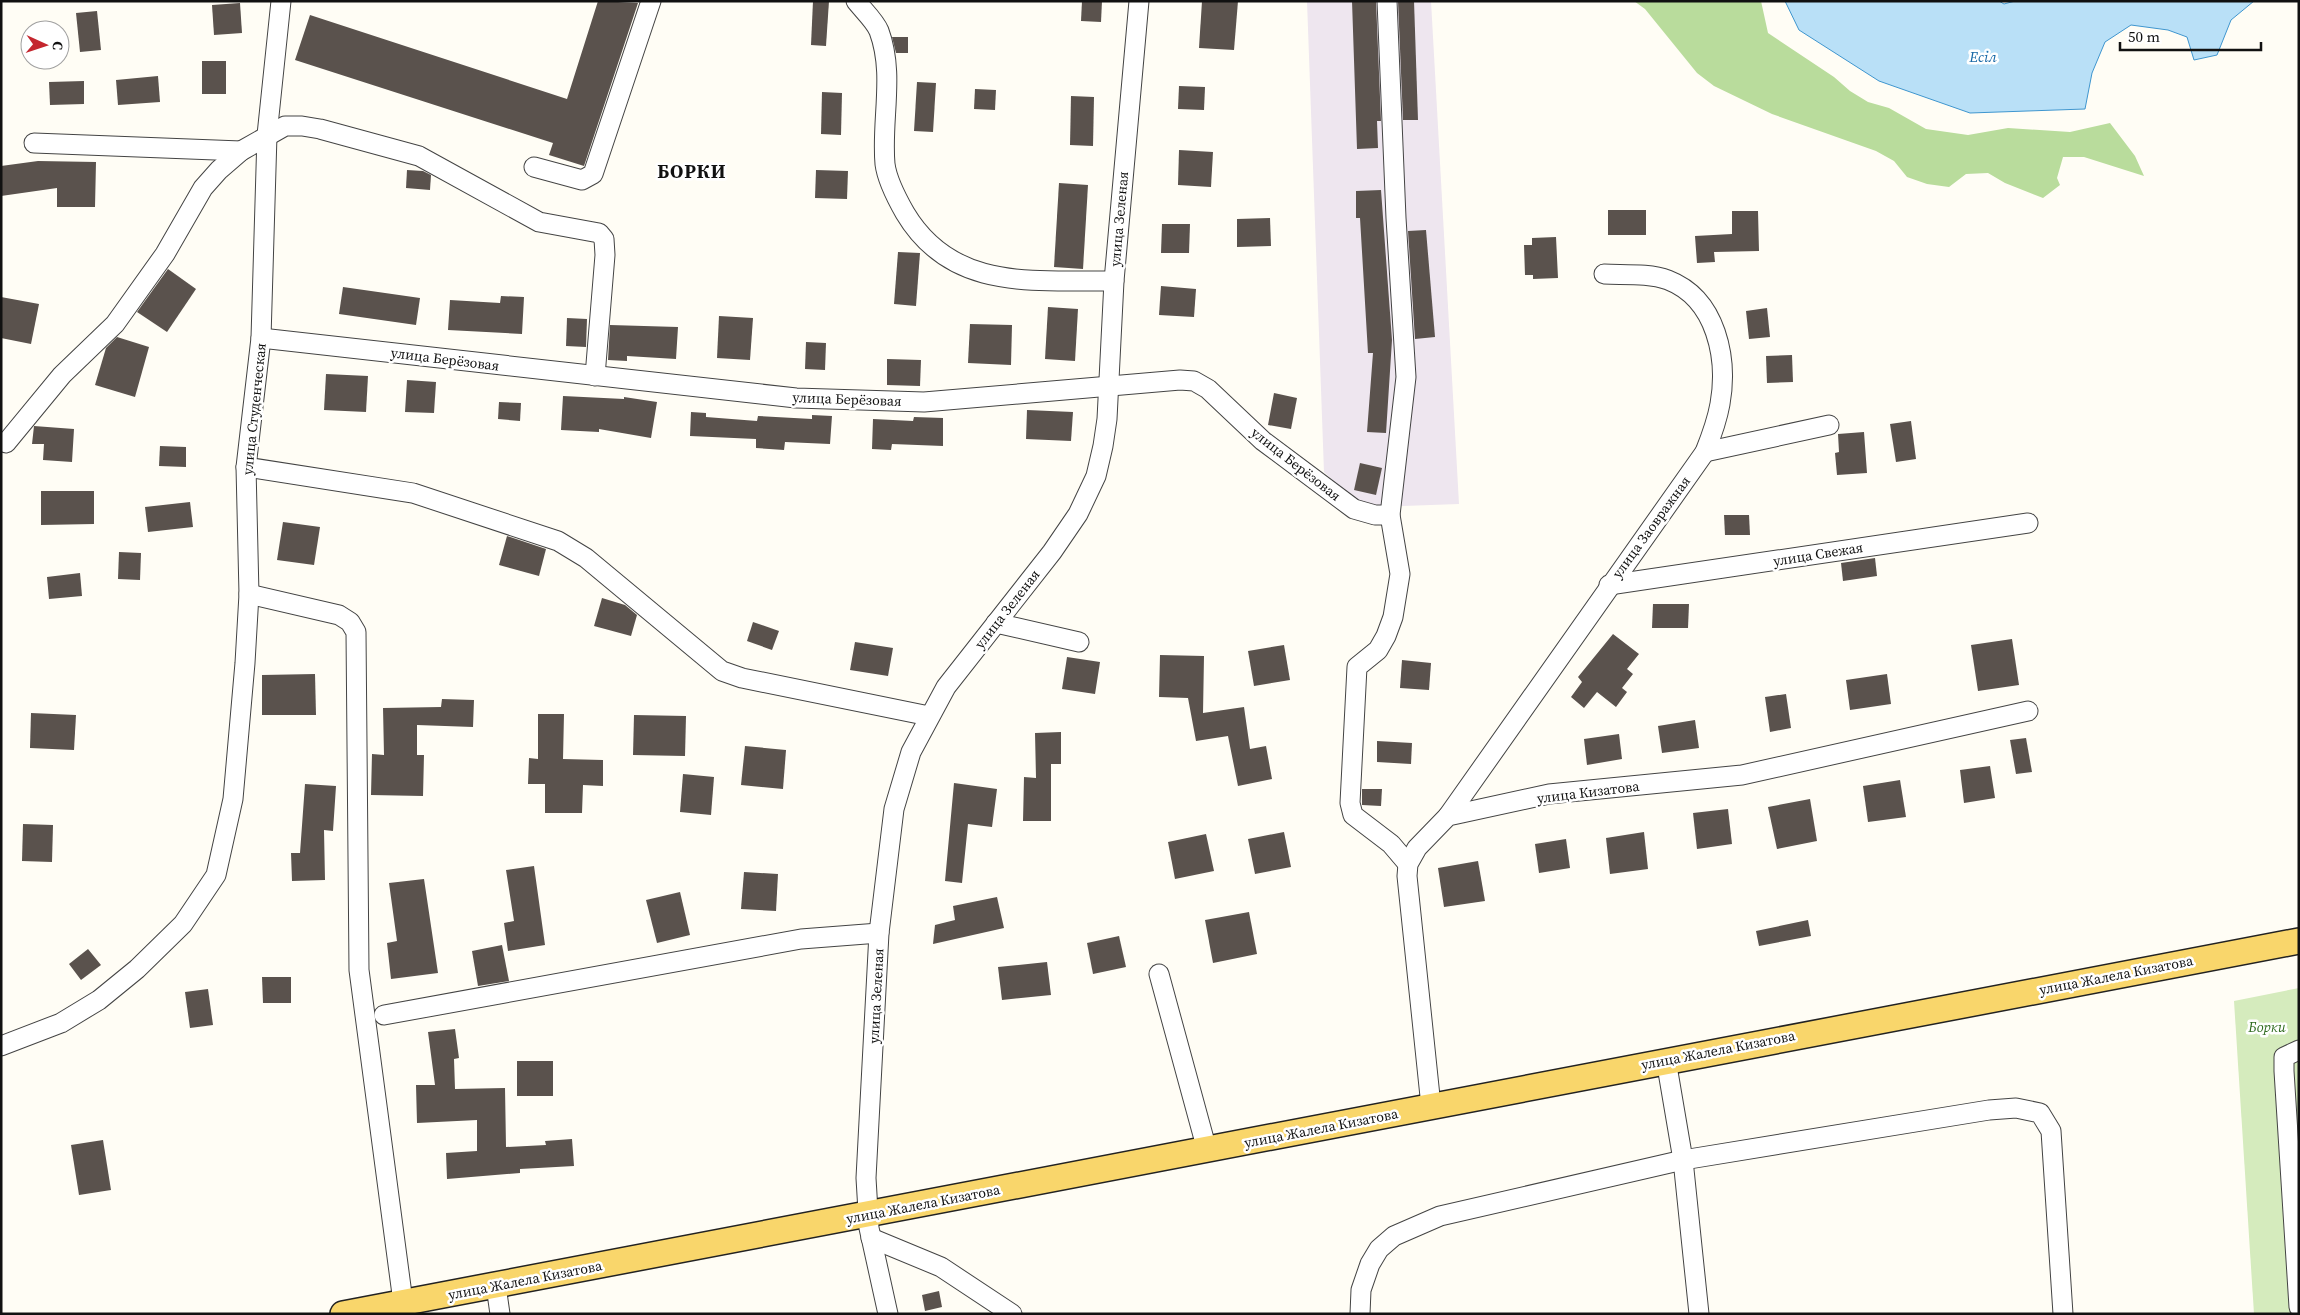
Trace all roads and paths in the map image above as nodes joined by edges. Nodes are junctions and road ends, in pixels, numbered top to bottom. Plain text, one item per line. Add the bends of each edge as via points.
1 (281, 1) edge
2 (650, 1) edge
3 (856, 1) edge
4 (1139, 1) edge
5 (1386, 1) edge
6 (267, 135) junction
7 (34, 143) dead end
8 (241, 151) junction
9 (534, 167) dead end
10 (1604, 274) dead end
11 (1114, 282) junction
12 (261, 338) junction
13 (595, 376) junction
14 (1109, 386) junction
15 (1829, 426) dead end
16 (6, 444) dead end
17 (1705, 452) junction
18 (246, 467) junction
19 (1390, 515) junction
20 (2028, 523) dead end
21 (1609, 585) junction
22 (249, 594) junction
23 (996, 623) junction
24 (1079, 642) dead end
25 (2028, 711) dead end
26 (929, 716) junction
27 (1448, 816) junction
28 (1408, 864) junction
29 (879, 933) junction
30 (2299, 941) edge
31 (1160, 974) dead end
32 (384, 1015) dead end
33 (1, 1046) edge
34 (2299, 1050) edge
35 (1666, 1060) junction
36 (1431, 1106) junction
37 (1207, 1150) junction
38 (1683, 1160) junction
39 (868, 1214) junction
40 (872, 1238) junction
41 (496, 1286) junction
42 (403, 1302) junction
43 (2299, 1307) edge
44 (343, 1314) edge
45 (500, 1314) edge
46 (888, 1314) edge
47 (1012, 1314) edge
48 (1360, 1314) edge
49 (1699, 1314) edge
50 (2063, 1314) edge

1 - 6 street, улица Студенческая
2 - 9 street via 593,174 582,180
3 - 11 street via 879,30 887,68 885,165 897,199 916,230 944,257 977,273 1020,279
4 - 11 street, улица Зеленая
5 - 19 street via 1406,377
6 - 8 street
6 - 12 street, улица Студенческая
6 - 13 street via 285,126 302,126 419,156 539,222 599,233 604,239 605,255
7 - 8 street
8 - 16 street via 203,188 165,254 115,324 62,375
10 - 17 street, улица Заовражная via 1650,276 1669,281 1702,305 1714,324 1720,348 1722,381 1720,404
11 - 14 street, улица Зеленая
12 - 13 street, улица Берёзовая
12 - 18 street, улица Студенческая
13 - 14 street, улица Берёзовая via 796,398 924,402
14 - 19 street, улица Берёзовая via 1194,381 1208,389 1263,442 1354,509
14 - 23 street, улица Зеленая via 1103,446 1096,476 1078,514
15 - 17 street
17 - 21 street, улица Заовражная
18 - 22 street, улица Студенческая
18 - 26 street via 413,493 558,541 586,558 722,671 742,678
19 - 28 street via 1400,574 1399,592 1386,636 1378,650 1357,667 1350,804 1353,815 1391,844
20 - 21 street, улица Свежая
21 - 27 street, улица Заовражная
22 - 33 street, улица Студенческая via 233,799 216,875 183,924 138,969 99,1000 61,1023
22 - 42 street via 339,615 350,622 356,632 359,970
23 - 24 street
23 - 26 street, улица Зеленая via 946,687
25 - 27 street, улица Кизатова via 1742,775 1549,794
26 - 29 street, улица Зеленая via 911,752 894,809
27 - 28 street via 1417,848
28 - 36 street via 1408,901
29 - 32 street via 802,938
29 - 39 street, улица Зеленая via 866,1178
30 - 35 main road, улица Жалела Кизатова
31 - 37 street
34 - 43 street via 2284,1057 2284,1071
35 - 36 main road, улица Жалела Кизатова
35 - 38 street
36 - 37 main road, улица Жалела Кизатова
37 - 39 main road, улица Жалела Кизатова
38 - 48 street via 1440,1216 1394,1236 1370,1264 1361,1290
38 - 49 street
38 - 50 street via 1989,1110 2016,1108 2040,1113 2051,1131
39 - 40 street, улица Зеленая
39 - 41 main road, улица Жалела Кизатова
40 - 46 street, улица Зеленая
40 - 47 street via 941,1267
41 - 42 main road, улица Жалела Кизатова
41 - 45 street
42 - 44 main road, улица Жалела Кизатова

